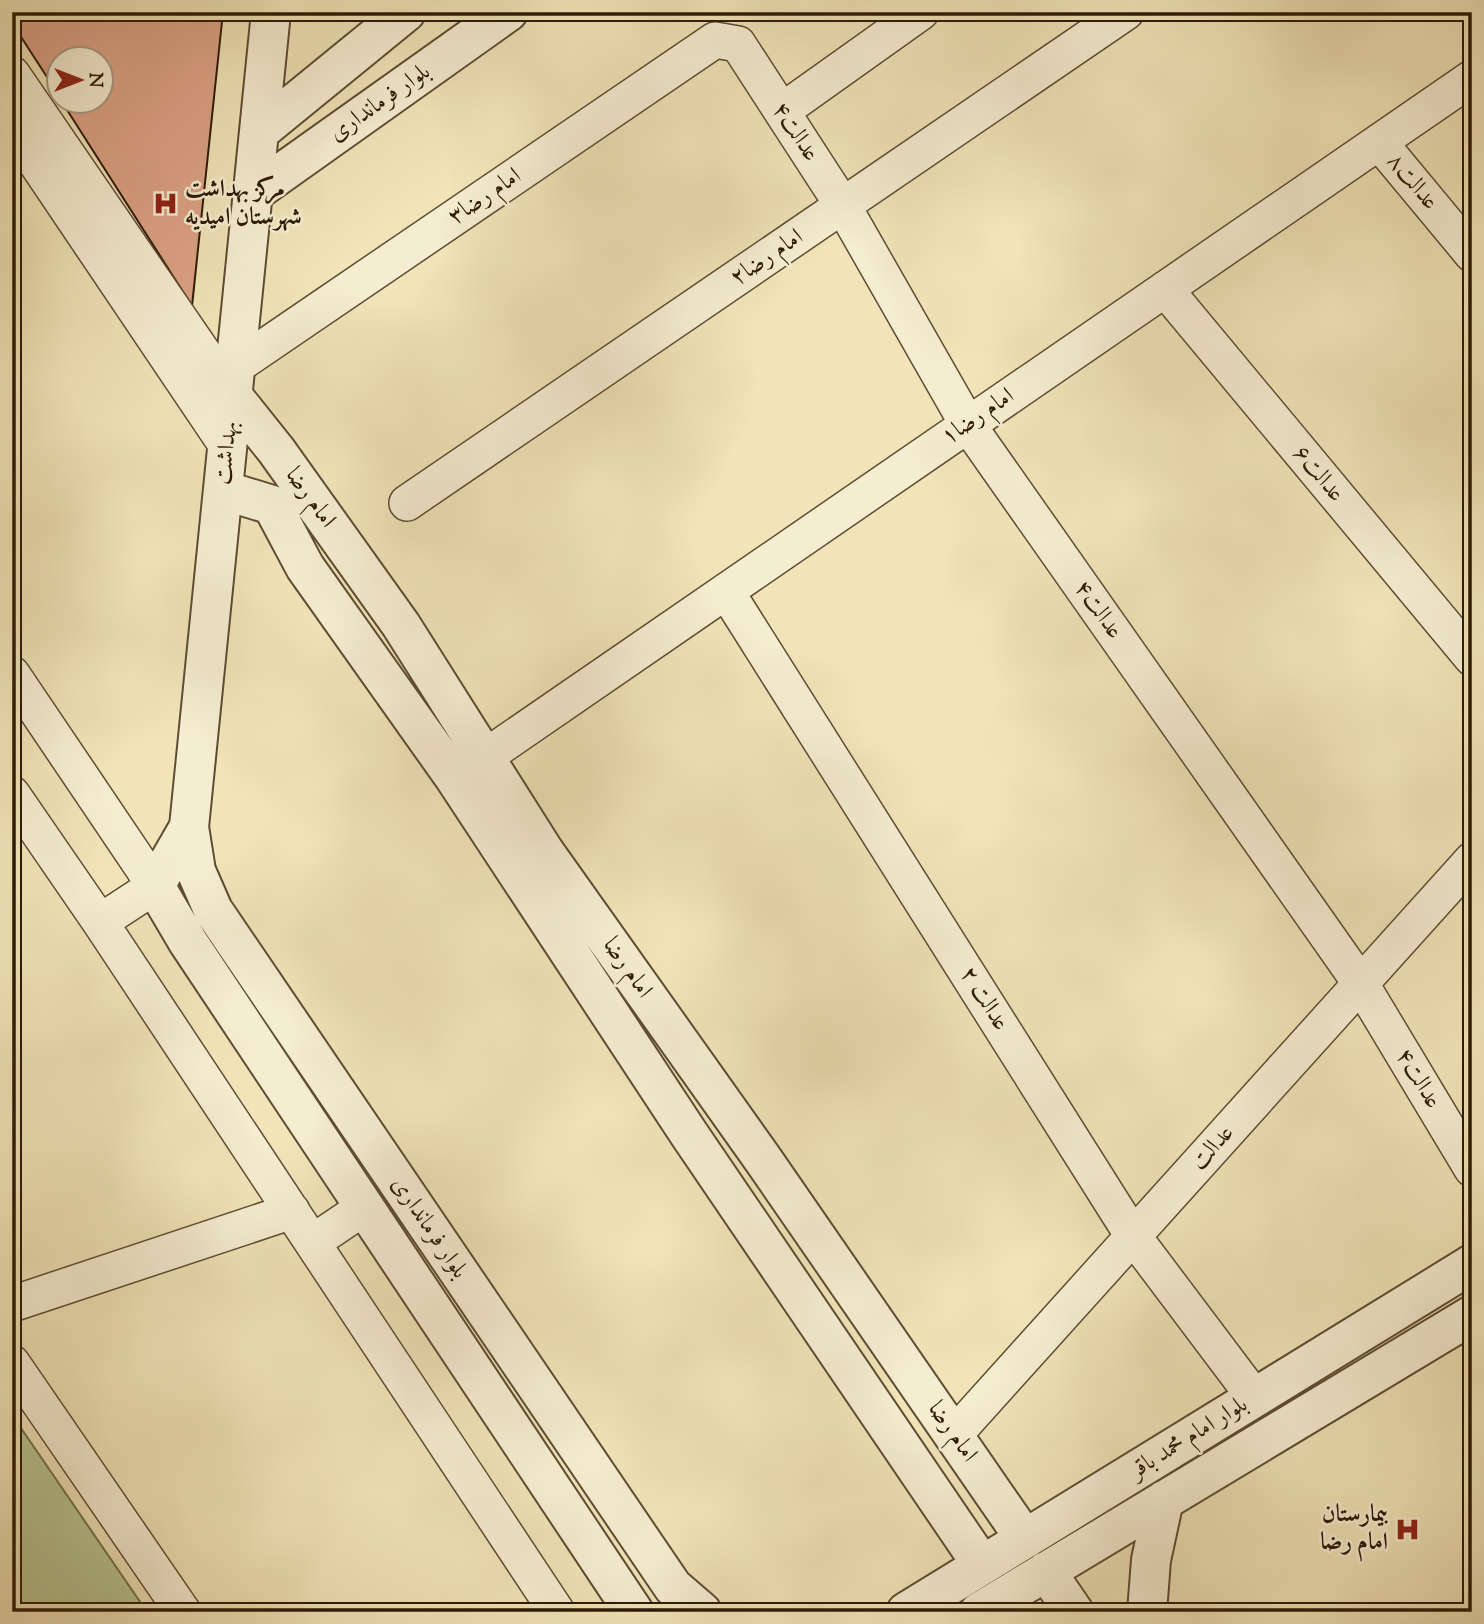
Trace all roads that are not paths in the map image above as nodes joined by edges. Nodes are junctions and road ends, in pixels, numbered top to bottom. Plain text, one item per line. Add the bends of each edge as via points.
1 (271, 12) edge
2 (406, 12) edge
3 (508, 12) edge
4 (921, 12) edge
5 (1126, 12) edge
6 (738, 44) joint
7 (12, 74) edge
8 (1472, 78) edge
9 (782, 111) junction
10 (12, 127) edge
11 (259, 132) junction
12 (1379, 142) junction
13 (252, 194) junction
14 (843, 206) junction
15 (1472, 254) edge
16 (1165, 289) junction
17 (234, 381) junction
18 (968, 425) junction
19 (227, 446) junction
20 (223, 490) junction
21 (407, 503) dead end
22 (726, 591) junction
23 (1472, 658) edge
24 (12, 674) edge
25 (485, 757) junction
26 (12, 794) edge
27 (189, 827) junction
28 (1472, 860) edge
29 (155, 886) junction
30 (100, 922) junction
31 (1361, 984) junction
32 (1472, 1169) edge
33 (365, 1207) junction
34 (292, 1210) junction
35 (1133, 1236) junction
36 (313, 1242) junction
37 (1472, 1264) edge
38 (12, 1304) edge
39 (1472, 1315) edge
40 (12, 1363) edge
41 (1255, 1398) junction
42 (954, 1435) junction
43 (1164, 1500) junction
44 (1025, 1539) junction
45 (982, 1565) junction
46 (1046, 1571) junction
47 (997, 1607) edge
48 (183, 1612) edge
49 (557, 1612) edge
50 (634, 1612) edge
51 (702, 1612) edge
52 (906, 1612) edge
53 (1073, 1612) edge
54 (1147, 1612) edge

1 - 11 street, بهداشت
2 - 11 street, بلوار فرمانداری
3 - 13 street, بلوار فرمانداری
4 - 9 street
5 - 14 street, امام رضا۲
6 - 9 street, عدالت۴
6 - 17 street, امام رضا۳ via 715,40
7 - 17 street
8 - 12 street, امام رضا۱
9 - 14 street, عدالت۴
10 - 19 street
11 - 13 street, بهداشت
12 - 15 street, عدالت۸
12 - 16 street, امام رضا۱
13 - 17 street, بهداشت
14 - 18 street, عدالت۴
14 - 21 street, امام رضا۲
16 - 18 street, امام رضا۱
16 - 23 street, عدالت۶
17 - 19 street, بهداشت
17 - 25 street, امام رضا
18 - 22 street, امام رضا۱
18 - 31 street, عدالت۴
19 - 20 street, بهداشت
20 - 27 street, بهداشت
20 - 45 street, امام رضا via 272,505 304,567 454,777
22 - 25 street, امام رضا۱
22 - 35 street, عدالت ۲
24 - 29 street
25 - 42 street, امام رضا via 544,851
26 - 30 street
27 - 29 street, بهداشت
27 - 51 street, بلوار فرمانداری via 196,870 214,911 673,1587
28 - 31 street, عدالت
29 - 30 street
29 - 33 street, بلوار فرمانداری
30 - 34 street
31 - 32 street, عدالت۴
31 - 35 street, عدالت
33 - 36 street
33 - 50 street, بلوار فرمانداری
34 - 36 street
34 - 38 street
35 - 41 street, عدالت ۲
35 - 42 street, عدالت
36 - 49 street
37 - 41 street, بلوار امام محمد باقر
39 - 43 street, بلوار امام محمد باقر
40 - 48 street
41 - 44 street, بلوار امام محمد باقر
42 - 44 street, امام رضا
43 - 46 street, بلوار امام محمد باقر
43 - 54 street via 1151,1560
44 - 45 street, بلوار امام محمد باقر
45 - 52 street, بلوار امام محمد باقر
46 - 47 street, بلوار امام محمد باقر
46 - 53 street

